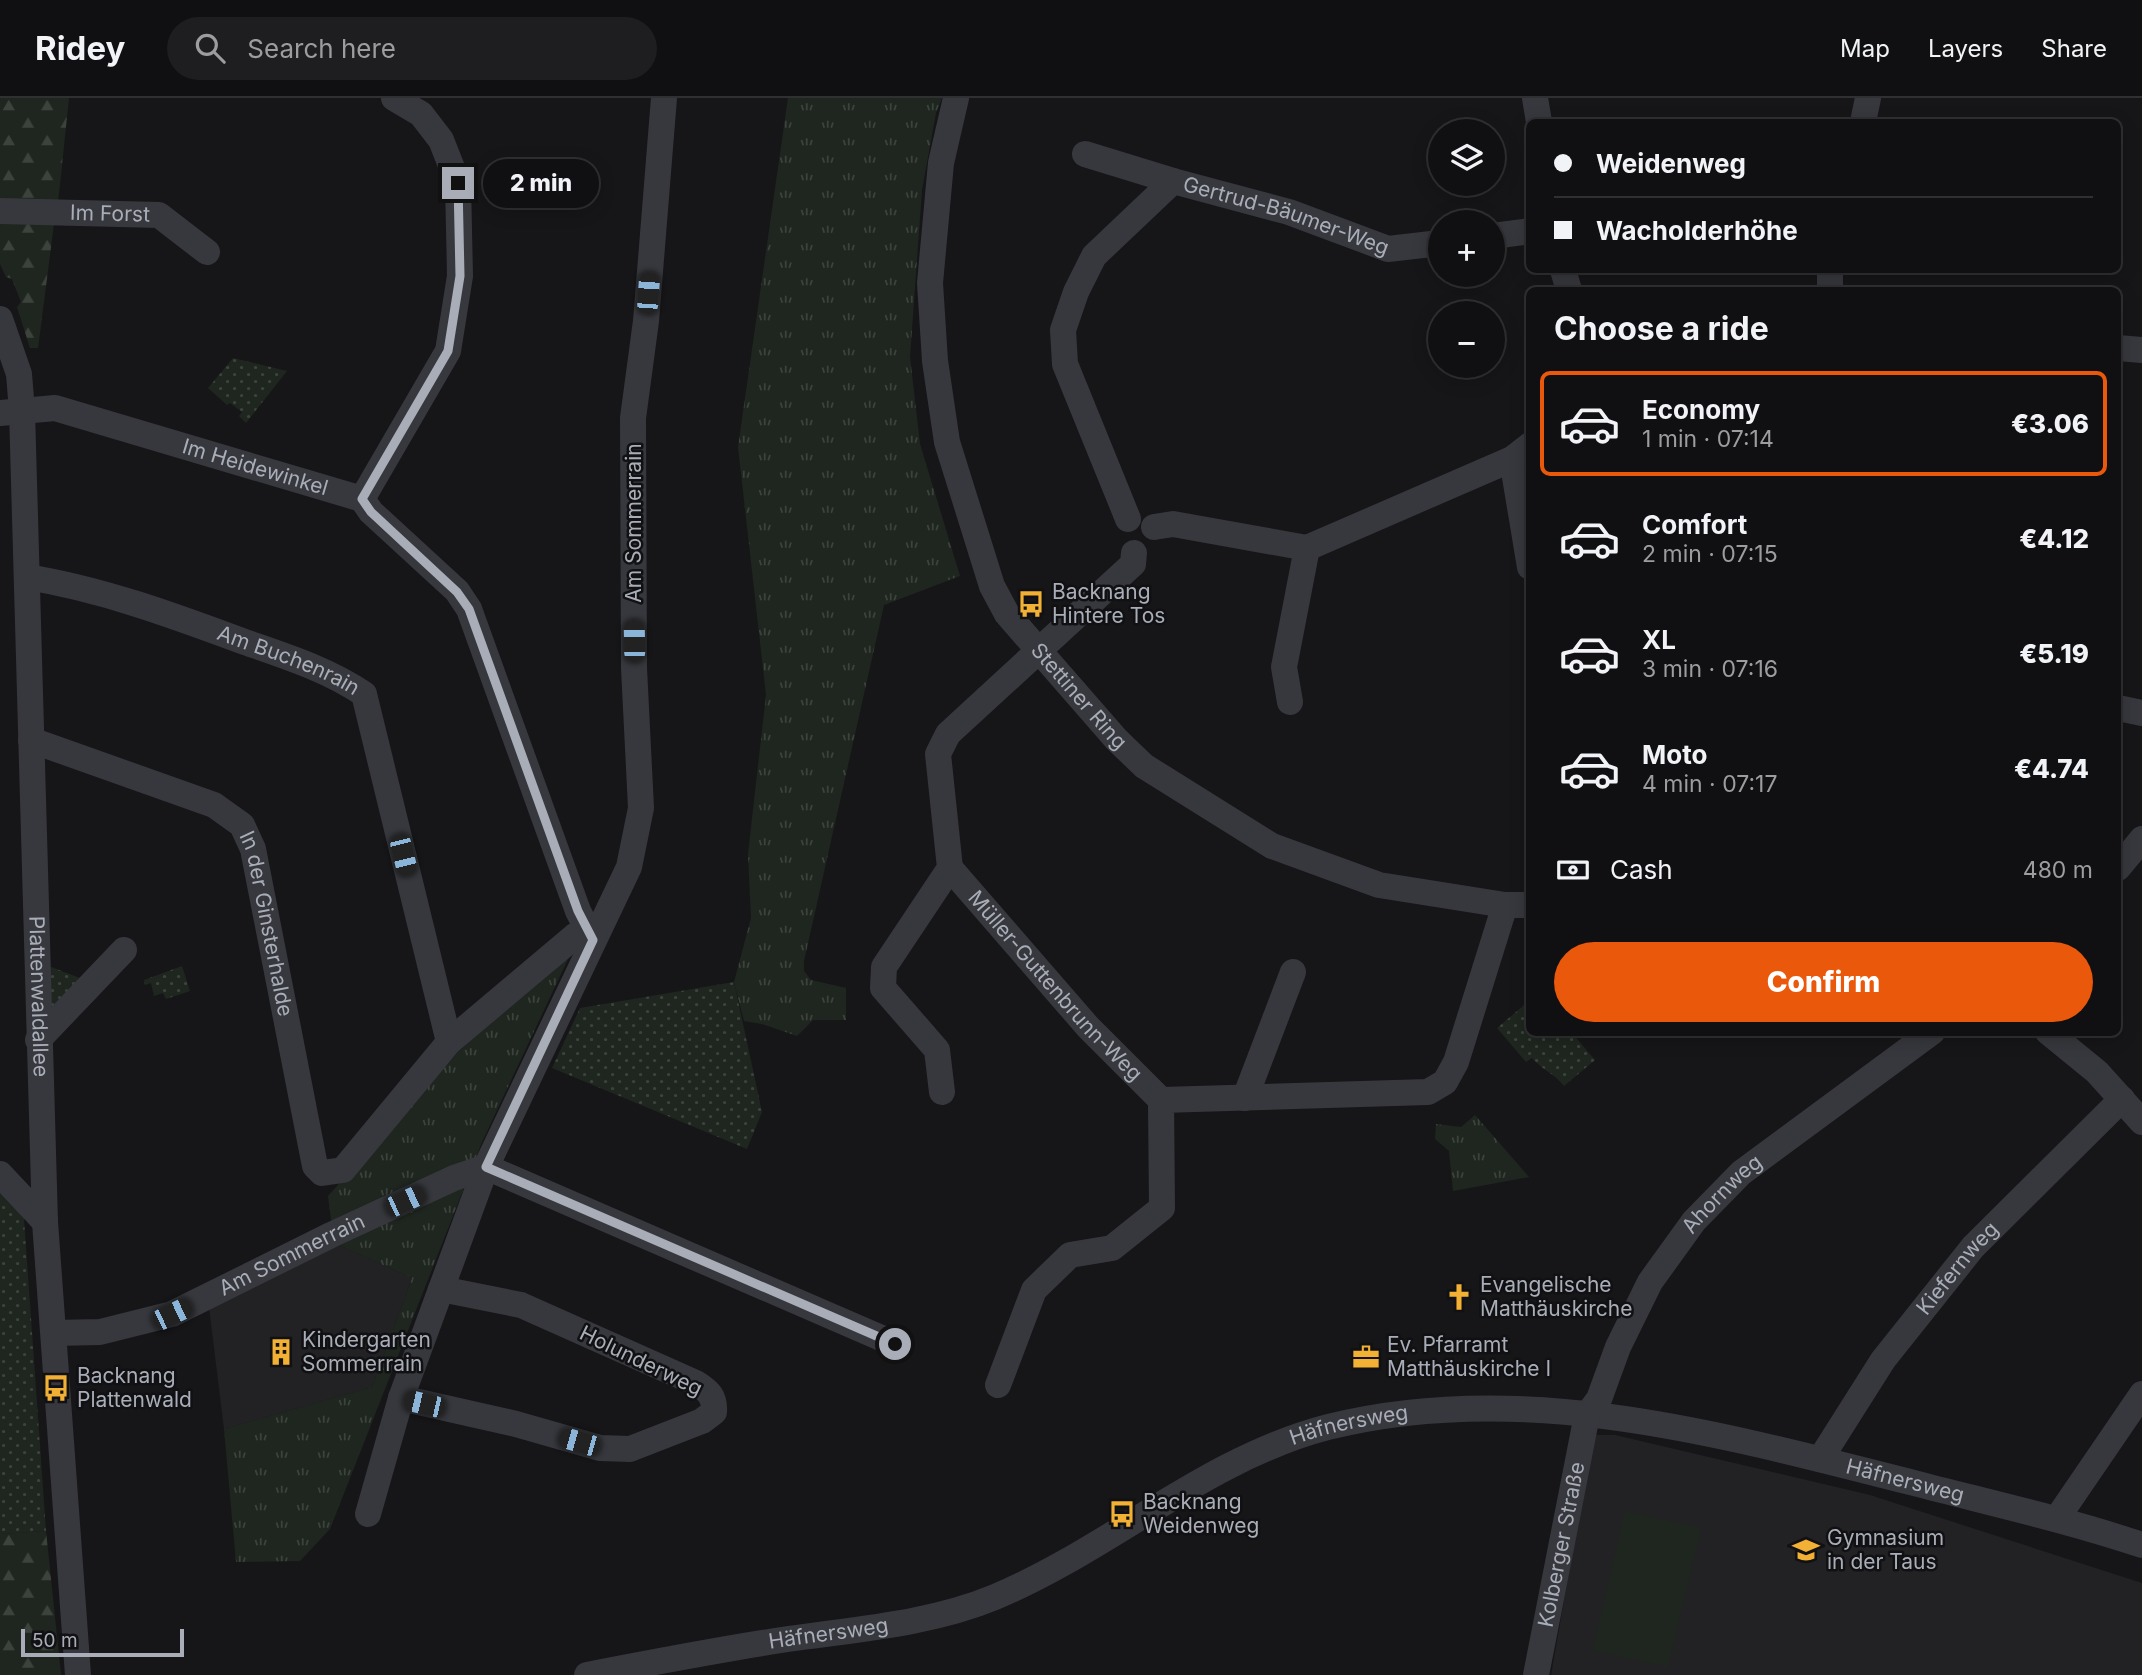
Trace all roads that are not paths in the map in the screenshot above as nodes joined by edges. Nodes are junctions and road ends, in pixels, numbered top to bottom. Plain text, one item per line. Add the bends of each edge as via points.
1 (394, 98) edge
2 (664, 98) edge
3 (956, 98) edge
4 (1535, 98) edge
5 (1868, 98) edge
6 (1538, 119) edge
7 (1864, 119) edge
8 (1085, 154) dead end
9 (1172, 181) junction
10 (0, 211) edge
11 (1526, 232) edge
12 (1505, 234) edge
13 (1428, 244) edge
14 (207, 252) dead end
15 (0, 319) edge
16 (2121, 348) edge
17 (2142, 350) edge
18 (11, 412) edge
19 (1521, 452) edge
20 (362, 499) junction
21 (1526, 516) edge
22 (1128, 519) junction
23 (1154, 527) junction
24 (1307, 548) junction
25 (1133, 553) junction
26 (27, 577) junction
27 (1039, 652) junction
28 (1290, 702) dead end
29 (2121, 709) edge
30 (2142, 713) edge
31 (31, 740) junction
32 (2142, 839) edge
33 (2121, 864) edge
34 (950, 868) junction
35 (1517, 905) edge
36 (593, 940) junction
37 (124, 950) dead end
38 (1293, 972) dead end
39 (1926, 1036) edge
40 (2053, 1036) edge
41 (38, 1040) junction
42 (449, 1042) junction
43 (942, 1091) dead end
44 (1245, 1098) junction
45 (1161, 1100) junction
46 (2113, 1108) junction
47 (2142, 1122) edge
48 (486, 1167) junction
49 (0, 1174) edge
50 (45, 1222) junction
51 (441, 1289) junction
52 (54, 1333) junction
53 (895, 1344) dead end
54 (998, 1385) dead end
55 (2142, 1394) edge
56 (401, 1398) junction
57 (1587, 1415) junction
58 (1821, 1458) junction
59 (368, 1514) dead end
60 (2058, 1517) junction
61 (2142, 1545) edge
62 (78, 1675) edge
63 (587, 1675) edge
64 (1536, 1675) edge

1 - 20 street via 421,114 441,141 458,183 460,276 448,351
2 - 36 street, Am Sommerrain via 634,418 634,668 641,808 629,867
3 - 27 street, Stettiner Ring via 941,163 930,283 947,442 992,586 1007,614
4 - 6 street
5 - 7 street
8 - 9 street, Gertrud-Bäumer-Weg
9 - 13 street, Gertrud-Bäumer-Weg via 1289,212 1388,249
9 - 22 street, Gertrud-Bäumer-Weg via 1094,256 1063,331 1065,364
10 - 14 street, Im Forst via 159,215
11 - 12 street
15 - 18 street, Plattenwaldallee via 19,374
16 - 17 street
18 - 20 street, Im Heidewinkel via 55,408
18 - 26 street, Plattenwaldallee
19 - 21 street
19 - 24 street
20 - 36 street via 469,609 578,911
22 - 23 street via 1140,517
22 - 25 street via 1119,538
23 - 24 street via 1173,524
23 - 25 street via 1150,549
24 - 28 street via 1284,667
25 - 27 street via 1133,564
26 - 31 street, Plattenwaldallee
26 - 42 street, Am Buchenrain via 79,586 205,627 335,674 364,694
27 - 34 street via 948,734 937,754
27 - 35 street, Stettiner Ring via 1144,766 1272,846 1379,885
29 - 30 street
31 - 41 street, Plattenwaldallee
31 - 42 street, In der Ginsterhalde via 214,805 242,825 253,849 315,1166 322,1173 343,1170
32 - 33 street
34 - 43 street via 884,967 883,988 937,1050
34 - 45 street, Müller-Guttenbrunn-Weg via 1088,1027
35 - 44 street via 1445,1082 1428,1092
36 - 42 street via 576,934
36 - 48 street, Am Sommerrain
37 - 41 street
38 - 44 street
39 - 57 street, Ahornweg via 1741,1172 1693,1221 1650,1282 1599,1399
40 - 46 street via 2097,1072
41 - 50 street, Plattenwaldallee
44 - 45 street
45 - 54 street via 1162,1208 1112,1248 1070,1255 1034,1290
46 - 47 street
46 - 58 street, Kiefernweg via 1973,1247 1884,1360
48 - 51 street, Am Sommerrain
48 - 52 street, Am Sommerrain via 331,1235 172,1314 100,1332
48 - 53 street
49 - 50 street
50 - 52 street, Plattenwaldallee
51 - 56 street, Am Sommerrain
51 - 56 street, Holunderweg via 521,1305 696,1383 715,1400 714,1412 630,1449 600,1448
52 - 62 street, Plattenwaldallee
55 - 60 street
56 - 59 street, Am Sommerrain
57 - 58 street, Häfnersweg
57 - 63 street, Häfnersweg via 1462,1407 1328,1427 1278,1443 1227,1467 1050,1571 969,1607
57 - 64 street, Kolberger Straße
58 - 60 street, Häfnersweg
60 - 61 street, Häfnersweg

